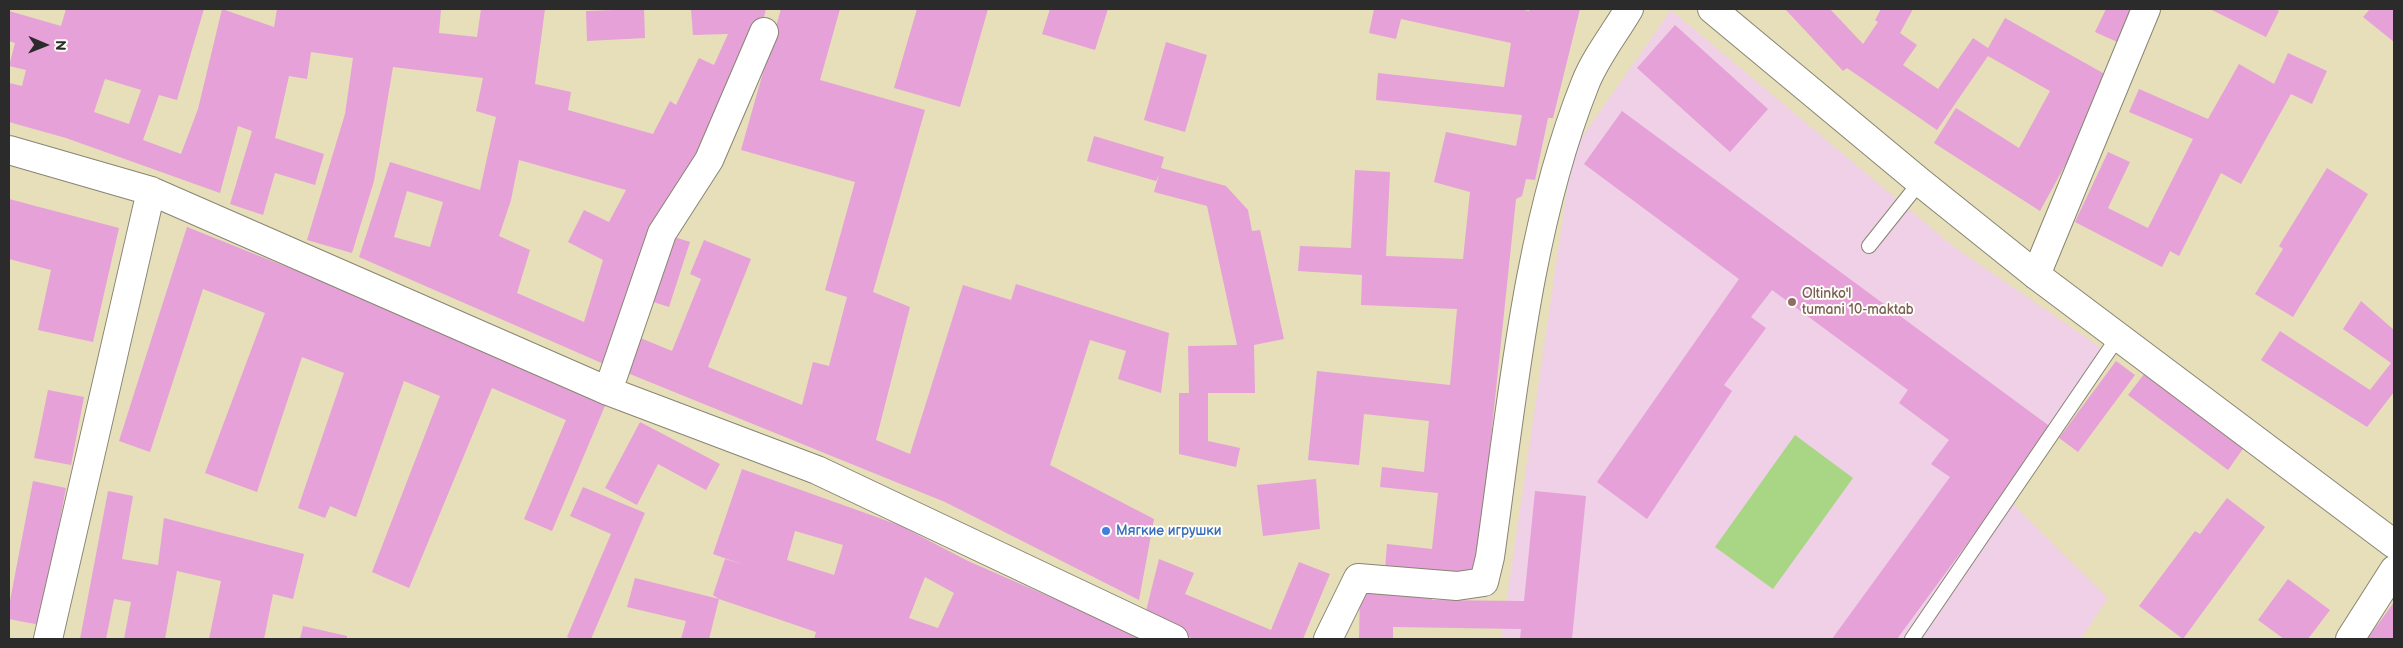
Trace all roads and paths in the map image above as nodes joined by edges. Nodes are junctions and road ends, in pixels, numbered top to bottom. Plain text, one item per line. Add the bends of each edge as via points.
1 (1629, 9) edge
2 (1712, 9) edge
3 (2146, 9) edge
4 (764, 32) dead end
5 (9, 150) edge
6 (1920, 182) junction
7 (151, 191) junction
8 (1869, 246) dead end
9 (2036, 275) junction
10 (2118, 338) junction
11 (608, 391) junction
12 (2394, 544) edge
13 (2394, 570) edge
14 (48, 639) edge
15 (1174, 639) edge
16 (1328, 639) edge
17 (1912, 639) edge
18 (2350, 639) edge

1 - 16 street via 1586,82 1552,180 1524,324 1484,582 1457,586 1358,578
2 - 6 street
3 - 9 street
4 - 11 street via 709,160 662,233
5 - 7 street
6 - 8 lane
6 - 9 street
7 - 11 street
7 - 14 street
9 - 10 street
10 - 12 street
10 - 17 lane
11 - 15 street via 817,470
13 - 18 street

